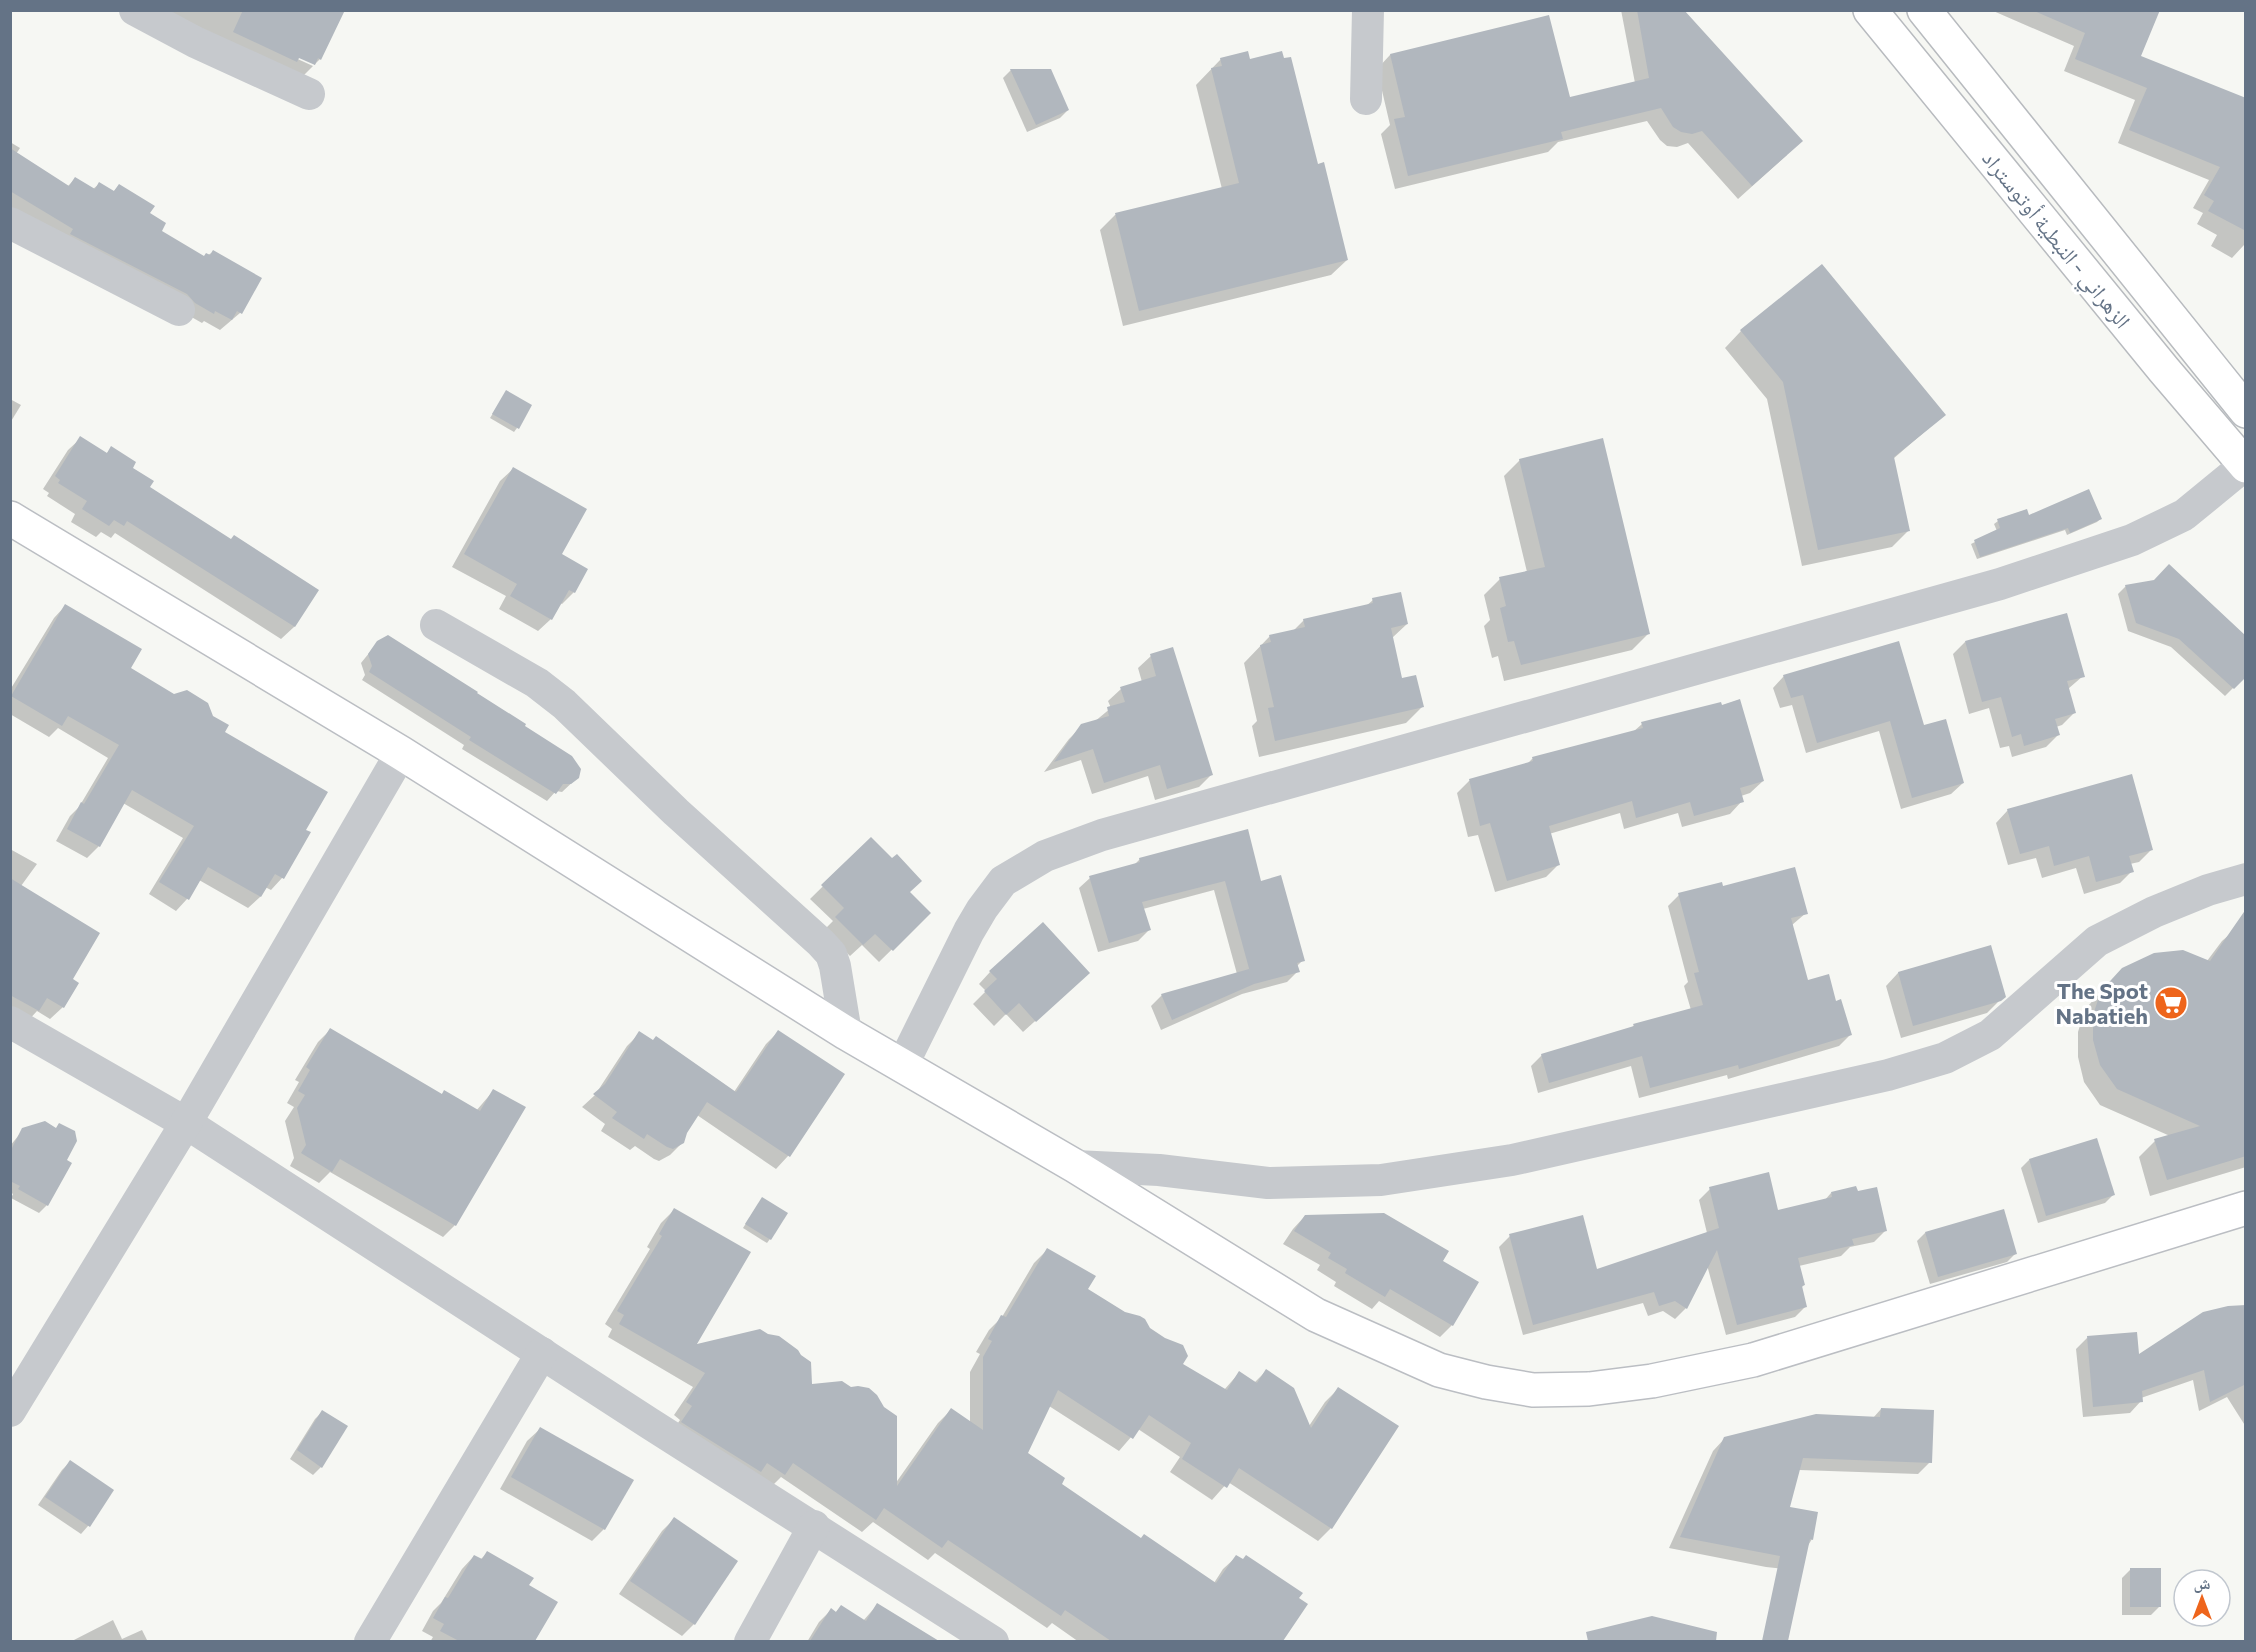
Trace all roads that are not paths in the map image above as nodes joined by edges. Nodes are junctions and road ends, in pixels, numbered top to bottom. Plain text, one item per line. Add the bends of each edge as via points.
1 (135, 10) edge
2 (1368, 10) edge
3 (1870, 10) edge
4 (1924, 10) edge
5 (309, 94) dead end
6 (1366, 99) dead end
7 (10, 223) edge
8 (179, 310) dead end
9 (2246, 411) edge
10 (2245, 466) edge
11 (10, 518) edge
12 (436, 625) dead end
13 (401, 753) junction
14 (2246, 879) edge
15 (10, 1022) edge
16 (846, 1033) junction
17 (902, 1066) junction
18 (186, 1123) junction
19 (1075, 1166) junction
20 (2246, 1208) edge
21 (542, 1353) junction
22 (10, 1411) edge
23 (814, 1527) junction
24 (370, 1641) edge
25 (750, 1641) edge
26 (993, 1641) edge

1 - 5 street
2 - 6 street
3 - 10 main road, الزهراني - النبطية أوتوستراد
4 - 9 main road, الزهراني - النبطية أوتوستراد
7 - 8 street
10 - 17 street via 2184,515 2132,540 2000,584 1113,832 1045,856 1003,881 982,909
11 - 13 main road
12 - 16 street via 537,683 564,704 821,943 835,966
13 - 16 main road
13 - 18 street
14 - 19 street via 2154,912 2097,941 1990,1035 1945,1058 1877,1078 1512,1160 1381,1180 1268,1183 1160,1170
15 - 18 street
16 - 17 main road
17 - 19 main road
18 - 21 street
18 - 22 street
19 - 20 main road via 1316,1315 1439,1370 1533,1390 1589,1389 1652,1381 1753,1360
21 - 23 street
21 - 24 street
23 - 25 street
23 - 26 street

